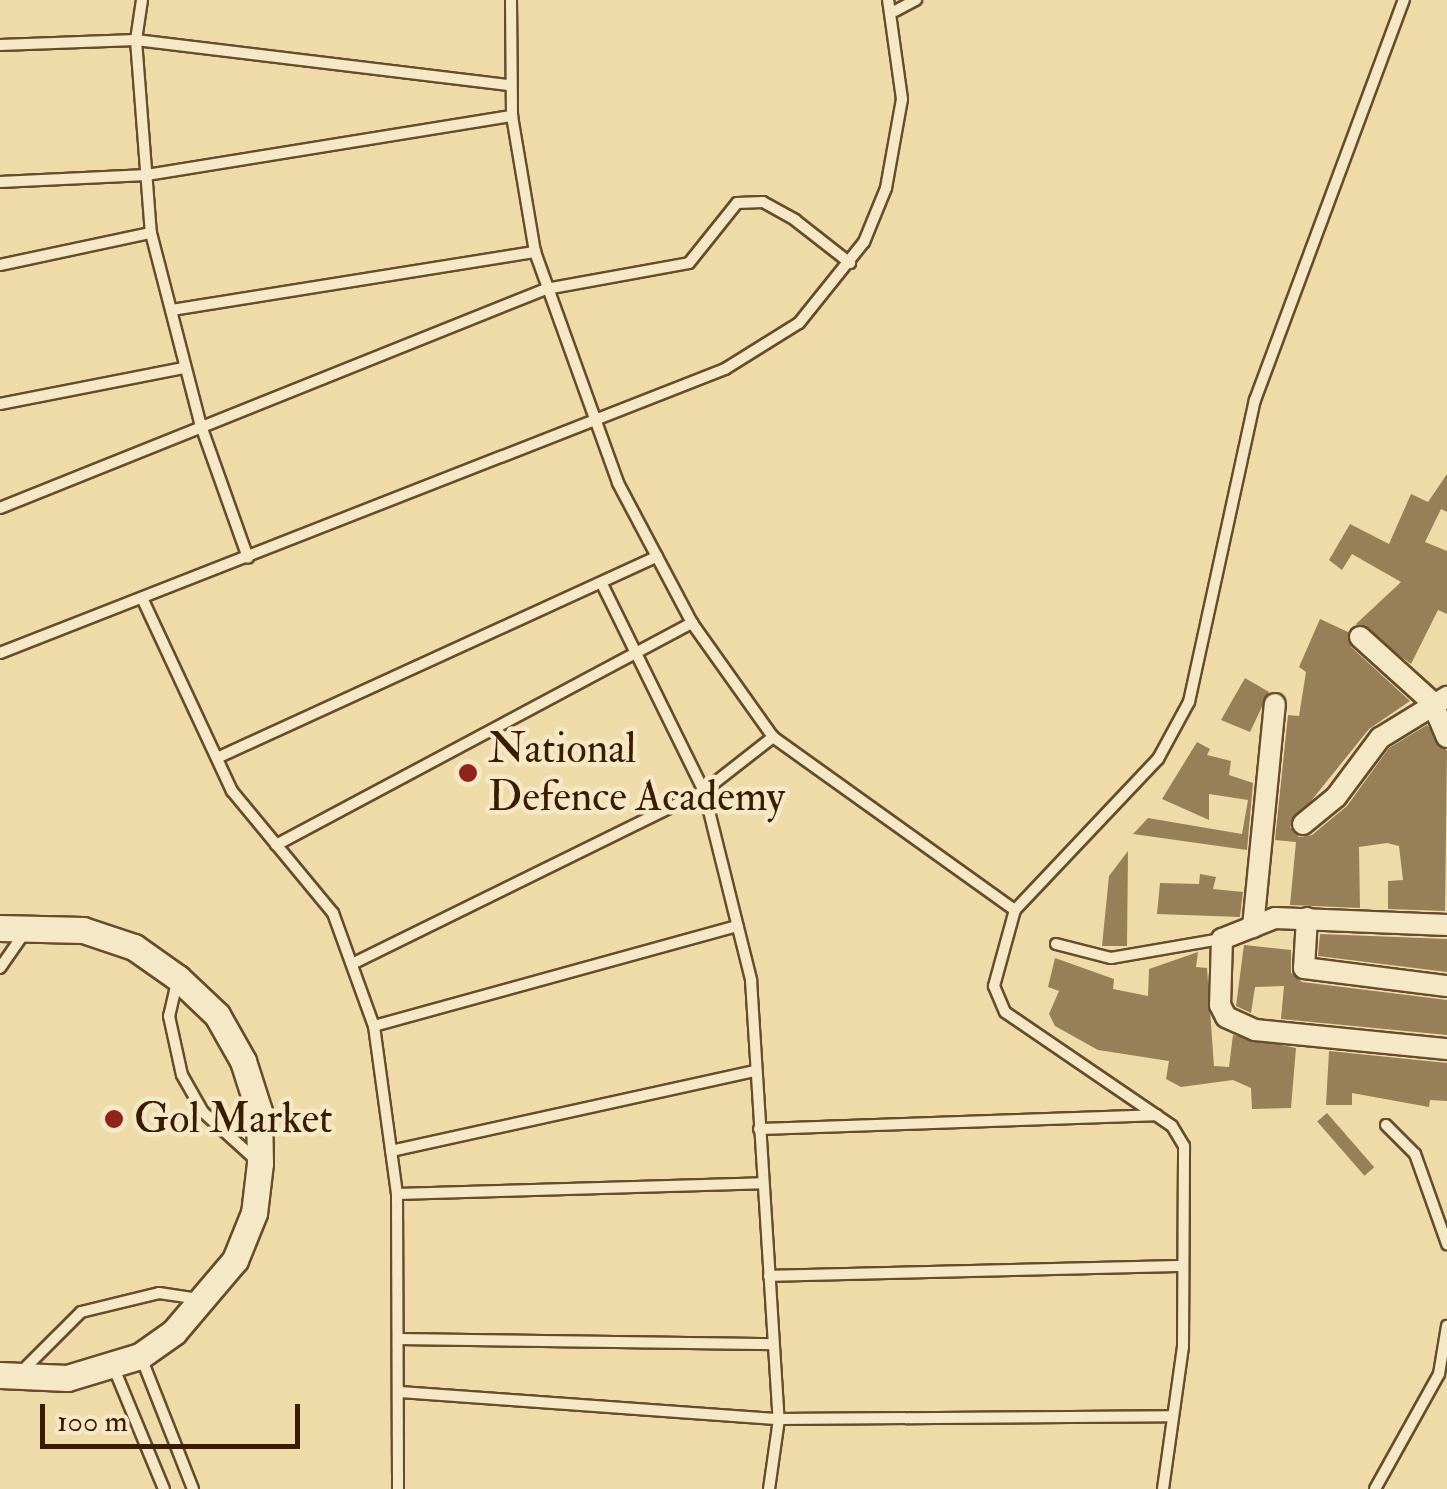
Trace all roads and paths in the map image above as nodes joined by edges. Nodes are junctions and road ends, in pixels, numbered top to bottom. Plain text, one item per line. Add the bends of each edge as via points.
1 (142, 0) edge
2 (511, 0) edge
3 (916, 0) edge
4 (1404, 0) edge
5 (892, 5) edge
6 (136, 40) junction
7 (0, 45) edge
8 (510, 85) junction
9 (512, 116) junction
10 (147, 174) junction
11 (0, 182) edge
12 (151, 233) junction
13 (535, 252) junction
14 (850, 263) junction
15 (0, 266) edge
16 (546, 289) junction
17 (172, 310) junction
18 (184, 368) junction
19 (0, 404) edge
20 (200, 422) junction
21 (594, 422) junction
22 (0, 508) edge
23 (658, 557) junction
24 (248, 558) junction
25 (602, 584) junction
26 (142, 598) junction
27 (692, 623) junction
28 (1360, 637) dead end
29 (629, 652) junction
30 (0, 653) edge
31 (1439, 700) edge
32 (1274, 704) dead end
33 (773, 737) junction
34 (1447, 737) edge
35 (217, 758) junction
36 (704, 791) junction
37 (1303, 824) dead end
38 (276, 844) junction
39 (1015, 910) junction
40 (1307, 918) junction
41 (1447, 925) edge
42 (29, 926) junction
43 (737, 926) junction
44 (1253, 927) junction
45 (0, 928) edge
46 (1222, 939) junction
47 (1056, 944) dead end
48 (352, 964) junction
49 (0, 968) edge
50 (178, 978) junction
51 (1447, 986) edge
52 (374, 1026) junction
53 (1447, 1048) edge
54 (756, 1070) junction
55 (1156, 1114) junction
56 (1386, 1126) dead end
57 (759, 1129) junction
58 (391, 1151) junction
59 (260, 1162) junction
60 (762, 1184) junction
61 (397, 1194) junction
62 (1447, 1244) edge
63 (1183, 1266) junction
64 (769, 1276) junction
65 (206, 1300) junction
66 (1447, 1326) edge
67 (402, 1338) junction
68 (774, 1344) junction
69 (140, 1356) junction
70 (113, 1366) junction
71 (8, 1376) edge
72 (400, 1392) junction
73 (1168, 1416) junction
74 (779, 1420) junction
75 (164, 1489) edge
76 (192, 1489) edge
77 (398, 1489) edge
78 (768, 1489) edge
79 (1162, 1489) edge
80 (1374, 1489) edge

1 - 6 lane
2 - 8 lane
3 - 5 lane
4 - 39 lane via 1255,400 1189,702 1158,759
5 - 14 lane via 902,98 895,154
6 - 7 lane
6 - 8 lane
6 - 10 lane
8 - 9 lane
9 - 10 lane
9 - 13 lane
10 - 11 lane
10 - 12 lane
12 - 15 lane
12 - 17 lane
13 - 16 lane
13 - 17 lane
14 - 16 lane via 796,220 746,201 725,214 689,263
14 - 21 lane via 799,324 725,369
16 - 20 lane
16 - 21 lane
17 - 18 lane
18 - 19 lane
18 - 20 lane
20 - 22 lane
20 - 24 lane
21 - 23 lane
21 - 24 lane
23 - 25 lane
23 - 27 lane
24 - 26 lane
25 - 29 lane
25 - 35 lane
26 - 30 lane
26 - 35 lane
27 - 29 lane
27 - 33 lane
28 - 31 street
29 - 36 lane
29 - 38 lane
31 - 34 street
31 - 37 street via 1380,738 1336,797
32 - 44 street
33 - 36 lane
33 - 39 lane
35 - 38 lane via 232,791
36 - 43 lane
36 - 48 lane
38 - 48 lane via 333,913
39 - 55 lane via 994,986 1006,1012
40 - 41 street
40 - 44 street
40 - 51 street via 1304,968
42 - 45 street
42 - 49 lane
42 - 50 street via 83,930 134,947
43 - 52 lane
43 - 54 lane via 750,980
44 - 46 street
46 - 47 lane via 1111,958
46 - 53 street via 1220,1004 1240,1025
48 - 52 lane
50 - 59 street via 216,1015 243,1060 259,1111
50 - 59 lane via 169,1016 182,1075 203,1112
52 - 58 lane
54 - 57 lane
54 - 58 lane
55 - 57 lane
55 - 63 lane via 1184,1146
56 - 62 lane via 1415,1154
57 - 60 lane
58 - 61 lane
59 - 65 street via 254,1214 235,1260
60 - 61 lane
60 - 64 lane
61 - 67 lane
63 - 64 lane
63 - 73 lane via 1183,1347
64 - 68 lane
65 - 69 street
65 - 71 lane via 158,1293 80,1312
66 - 80 lane via 1439,1374
67 - 68 lane
67 - 72 lane
68 - 74 lane
69 - 70 street
69 - 76 lane
70 - 71 street via 67,1378
70 - 75 lane
72 - 74 lane
72 - 77 lane
73 - 74 lane
73 - 79 lane
74 - 78 lane

